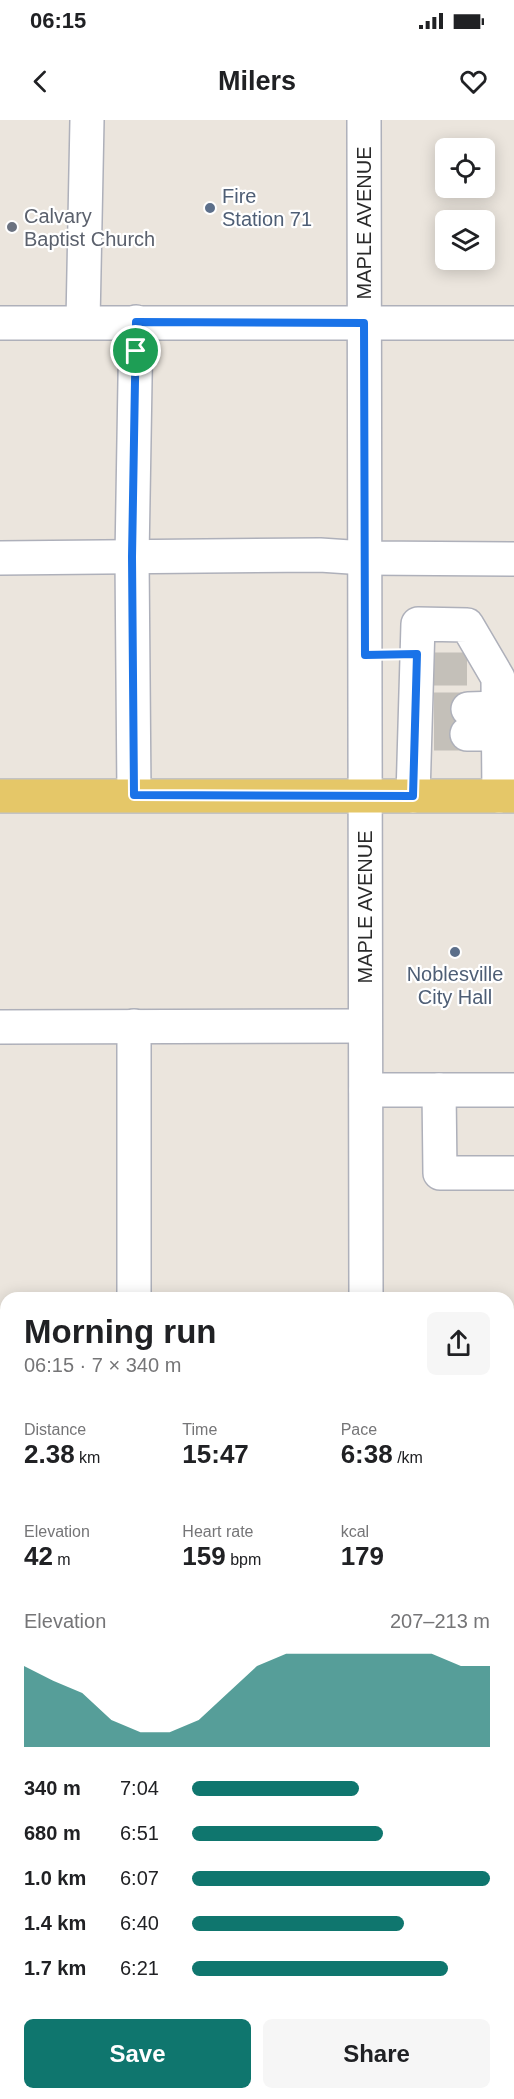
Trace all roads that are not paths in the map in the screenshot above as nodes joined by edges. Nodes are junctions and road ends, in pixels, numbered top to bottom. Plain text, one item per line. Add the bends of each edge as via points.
1 (87, 120) edge
2 (364, 120) edge
3 (83, 321) junction
4 (136, 322) junction
5 (0, 323) edge
6 (364, 323) junction
7 (514, 323) edge
8 (132, 557) junction
9 (0, 558) edge
10 (365, 558) junction
11 (514, 560) edge
12 (365, 655) junction
13 (422, 664) junction
14 (365, 718) junction
15 (422, 721) junction
16 (134, 795) junction
17 (0, 796) edge
18 (365, 796) junction
19 (413, 796) junction
20 (507, 796) edge
21 (134, 1026) junction
22 (365, 1026) junction
23 (0, 1027) edge
24 (366, 1090) junction
25 (439, 1090) junction
26 (514, 1090) edge
27 (514, 1173) edge
28 (134, 1292) edge
29 (366, 1292) edge

1 - 3 street
2 - 6 street, MAPLE AVENUE
3 - 4 street
3 - 5 street
4 - 6 street
4 - 8 street
6 - 7 street
6 - 10 street, MAPLE AVENUE
8 - 9 street
8 - 10 street
8 - 16 street
10 - 11 street
10 - 12 street, MAPLE AVENUE
12 - 13 street
12 - 14 street, MAPLE AVENUE
13 - 15 street
13 - 20 street via 418,624 467,625 480,669 498,678 483,721
14 - 15 street
14 - 18 street, MAPLE AVENUE
15 - 19 street
16 - 17 main road
16 - 18 main road
18 - 19 main road
18 - 22 street, MAPLE AVENUE
19 - 20 main road
21 - 22 street
21 - 23 street
21 - 28 street
22 - 24 street, MAPLE AVENUE
24 - 25 street
24 - 29 street, MAPLE AVENUE
25 - 26 street
25 - 27 street via 440,1173

